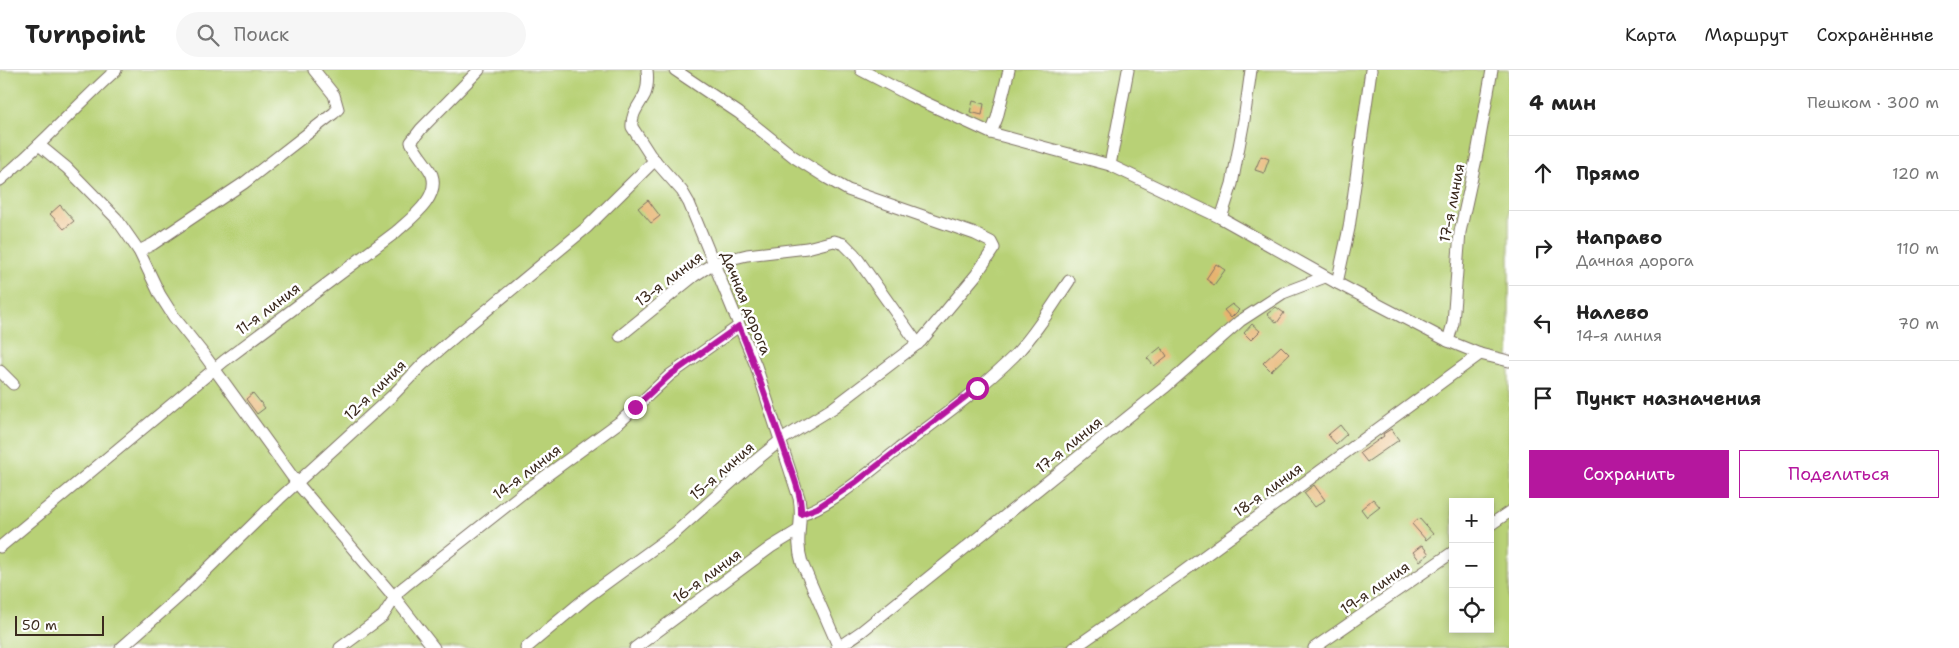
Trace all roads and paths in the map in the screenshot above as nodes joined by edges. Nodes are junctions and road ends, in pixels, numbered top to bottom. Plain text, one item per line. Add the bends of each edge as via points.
1 (116, 70) edge
2 (314, 70) edge
3 (479, 70) edge
4 (647, 70) edge
5 (675, 70) edge
6 (861, 70) edge
7 (1008, 70) edge
8 (1128, 70) edge
9 (1251, 70) edge
10 (1371, 70) edge
11 (1492, 70) edge
12 (879, 74) edge
13 (991, 133) junction
14 (39, 145) junction
15 (655, 160) junction
16 (1110, 165) junction
17 (0, 180) edge
18 (1221, 218) junction
19 (139, 251) junction
20 (714, 264) junction
21 (1325, 277) junction
22 (1069, 281) dead end
23 (1337, 284) junction
24 (739, 326) junction
25 (620, 336) dead end
26 (1448, 342) junction
27 (918, 344) junction
28 (1480, 354) junction
29 (1509, 362) edge
30 (214, 369) junction
31 (0, 371) edge
32 (13, 384) dead end
33 (781, 440) junction
34 (297, 483) junction
35 (1509, 512) edge
36 (801, 514) junction
37 (1494, 522) edge
38 (799, 530) junction
39 (0, 547) edge
40 (1449, 555) edge
41 (395, 598) junction
42 (121, 648) edge
43 (340, 648) edge
44 (434, 648) edge
45 (526, 648) edge
46 (635, 648) edge
47 (839, 648) edge
48 (1074, 648) edge
49 (1314, 648) edge

1 - 14 street
2 - 19 street via 334,96 338,109 334,114 244,182
3 - 30 street, 11-я линия via 411,142 432,175 433,183 418,211 396,232
4 - 15 street, Дачная дорога via 648,83 634,110 632,127
5 - 27 street, 15-я линия via 794,156 848,190 991,242 994,248 976,275
6 - 12 street
7 - 13 street
8 - 16 street
9 - 18 street via 1232,184
10 - 23 street via 1349,228
11 - 26 street, 17-я линия via 1460,232 1453,323
12 - 13 street via 927,103
13 - 16 street
14 - 17 street
14 - 19 street via 110,210
15 - 20 street, Дачная дорога via 689,203
15 - 34 street, 12-я линия via 586,228 458,334
16 - 18 street
18 - 21 street
19 - 30 street via 174,317
20 - 24 street, Дачная дорога
20 - 25 street, 13-я линия via 694,276
20 - 27 street, 13-я линия via 747,255 807,248 834,240 854,254
21 - 23 street
21 - 47 street, 17-я линия via 1284,292 1240,321 1164,388
22 - 36 street via 1015,355 856,482 817,508
23 - 26 street
24 - 33 street, Дачная дорога
24 - 41 street, 14-я линия via 670,375 621,421 528,489 405,586
26 - 28 street
27 - 33 street, 15-я линия via 833,408
28 - 29 street
28 - 48 street, 18-я линия
30 - 34 street
30 - 39 street, 11-я линия
31 - 32 street
33 - 36 street, Дачная дорога
33 - 45 street, 15-я линия via 675,534 563,616
34 - 41 street
34 - 42 street, 12-я линия
35 - 37 street
36 - 38 street, Дачная дорога
38 - 46 street, 16-я линия via 771,547
38 - 47 street, Дачная дорога via 798,550 802,563
40 - 49 street, 19-я линия
41 - 43 street, 14-я линия via 383,616
41 - 44 street

